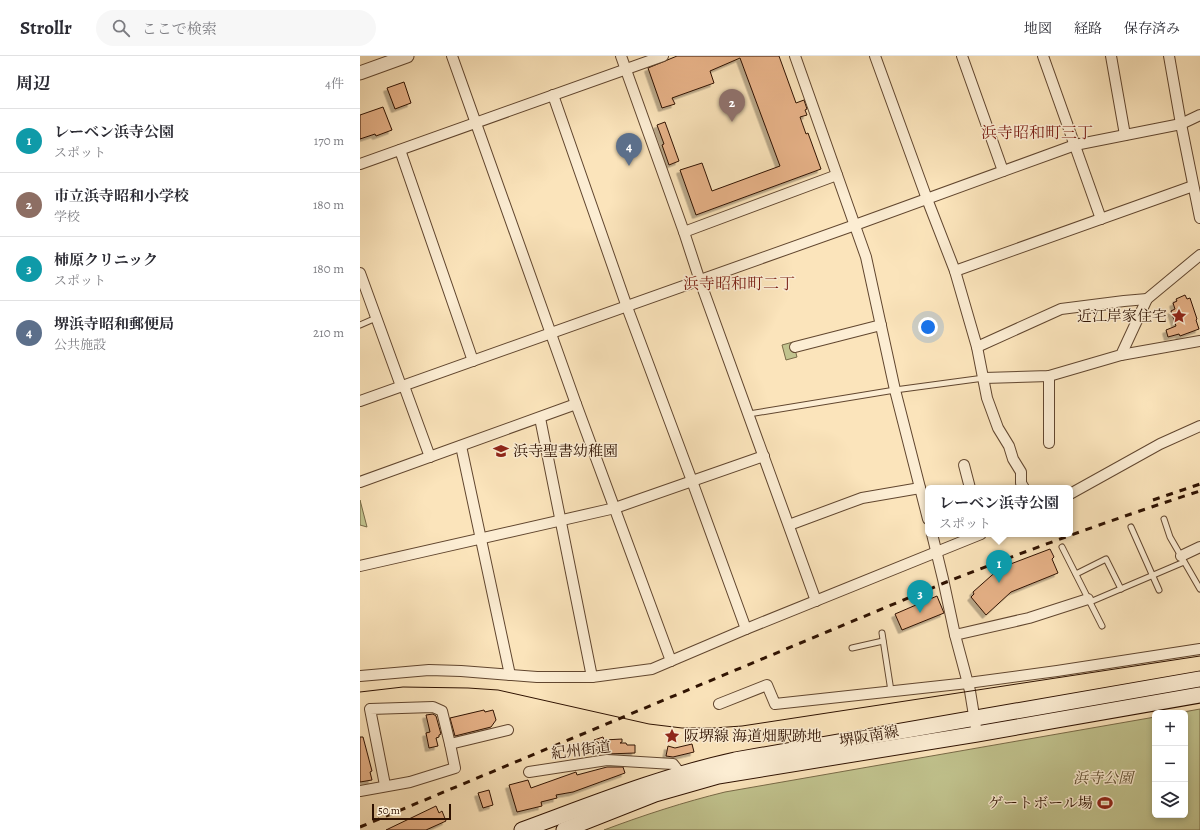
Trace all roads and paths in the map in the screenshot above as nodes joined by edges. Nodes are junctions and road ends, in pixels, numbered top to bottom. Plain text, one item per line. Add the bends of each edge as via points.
1 (407, 56) edge
2 (452, 56) edge
3 (621, 56) edge
4 (664, 56) edge
5 (795, 56) edge
6 (875, 56) edge
7 (962, 56) edge
8 (1043, 56) edge
9 (1111, 56) edge
10 (1169, 56) edge
11 (626, 70) junction
12 (360, 73) edge
13 (553, 95) junction
14 (1200, 115) edge
15 (476, 122) junction
16 (1181, 124) junction
17 (1125, 135) junction
18 (1075, 145) junction
19 (400, 150) junction
20 (360, 164) edge
21 (1004, 171) junction
22 (837, 175) junction
23 (1193, 186) junction
24 (927, 199) junction
25 (1199, 211) edge
26 (1101, 219) junction
27 (855, 226) junction
28 (684, 232) junction
29 (1200, 255) edge
30 (955, 272) junction
31 (360, 273) edge
32 (700, 280) junction
33 (1147, 299) junction
34 (627, 307) junction
35 (376, 318) junction
36 (360, 325) edge
37 (881, 325) junction
38 (551, 333) junction
39 (1200, 341) edge
40 (795, 347) dead end
41 (977, 347) junction
42 (1121, 355) junction
43 (473, 361) junction
44 (1049, 376) junction
45 (984, 378) junction
46 (402, 386) junction
47 (895, 390) junction
48 (360, 401) edge
49 (576, 404) junction
50 (749, 414) junction
51 (540, 418) junction
52 (1200, 426) edge
53 (1049, 443) dead end
54 (461, 446) junction
55 (764, 456) junction
56 (430, 457) junction
57 (964, 465) dead end
58 (692, 481) junction
59 (360, 482) edge
60 (969, 485) edge
61 (1023, 485) edge
62 (920, 488) junction
63 (1073, 492) edge
64 (925, 507) edge
65 (615, 508) junction
66 (1164, 519) dead end
67 (560, 521) junction
68 (789, 525) junction
69 (1130, 527) dead end
70 (933, 537) edge
71 (974, 537) edge
72 (482, 538) junction
73 (1062, 547) dead end
74 (1200, 547) edge
75 (936, 552) junction
76 (1182, 559) junction
77 (360, 566) edge
78 (1076, 574) junction
79 (1152, 576) junction
80 (1121, 589) junction
81 (1200, 589) edge
82 (1159, 590) dead end
83 (816, 601) junction
84 (1089, 601) junction
85 (1102, 626) dead end
86 (746, 629) junction
87 (882, 633) dead end
88 (955, 635) junction
89 (883, 641) junction
90 (852, 648) dead end
91 (1200, 649) edge
92 (671, 662) junction
93 (510, 675) junction
94 (360, 676) edge
95 (592, 677) junction
96 (1200, 680) edge
97 (968, 683) junction
98 (891, 691) junction
99 (1200, 695) edge
100 (719, 704) dead end
101 (976, 727) junction
102 (508, 730) dead end
103 (450, 744) junction
104 (529, 772) dead end
105 (680, 773) junction
106 (385, 785) junction
107 (360, 791) edge
108 (522, 830) edge
109 (566, 830) edge

1 - 12 street
2 - 15 street
3 - 11 street
4 - 11 street
5 - 22 street
6 - 24 street
7 - 21 street
8 - 18 street
9 - 17 street
10 - 16 street
11 - 13 street
11 - 28 street
13 - 15 street
13 - 34 street
14 - 16 street
15 - 19 street
15 - 38 street
16 - 17 street
16 - 23 street
17 - 18 street
18 - 21 street
18 - 26 street
19 - 20 street
19 - 43 street
21 - 24 street
22 - 27 street
22 - 28 street
23 - 25 street
23 - 26 street
24 - 27 street
24 - 30 street
26 - 30 street
27 - 32 street
27 - 37 street via 866,257
28 - 32 street
29 - 33 street
30 - 41 street
31 - 35 street
32 - 34 street
32 - 50 street
33 - 41 street via 1061,309
33 - 42 street
34 - 38 street
34 - 58 street
35 - 36 lane
35 - 46 street
37 - 40 street
37 - 47 street
38 - 43 street
38 - 49 street
39 - 42 street
41 - 45 street
42 - 44 street
43 - 46 street
44 - 45 street
44 - 53 street
45 - 47 lane
45 - 61 street via 987,398 998,428 1021,472
46 - 48 street
46 - 56 street
47 - 50 lane
47 - 62 street
49 - 51 street
49 - 65 street
50 - 55 street
51 - 54 street
51 - 67 street
52 - 63 street via 1160,444
54 - 56 street
54 - 72 street
55 - 58 street
55 - 68 street
56 - 59 street
57 - 60 street
58 - 65 street
58 - 86 street
62 - 64 street
62 - 68 street via 862,498
65 - 67 street
65 - 92 street
66 - 76 lane
67 - 72 street
67 - 95 street
68 - 83 street
69 - 79 lane
70 - 75 street
71 - 75 street
72 - 77 street
72 - 93 street
73 - 78 lane
74 - 76 street
75 - 83 street
75 - 88 street
76 - 79 lane
76 - 81 lane
78 - 80 lane via 1106,559
78 - 84 lane
79 - 80 lane
79 - 82 lane
80 - 84 lane
83 - 86 street
84 - 85 lane
84 - 88 street
86 - 92 street
87 - 89 lane
88 - 97 street
89 - 90 lane
89 - 98 lane
91 - 97 street
92 - 95 street via 652,669
93 - 94 street via 429,670
93 - 95 street
96 - 101 main road, 堺阪南線
97 - 98 street
97 - 101 street
98 - 100 street via 775,704 767,685
99 - 101 main road, 堺阪南線
101 - 105 main road, 堺阪南線 via 924,726 736,760
101 - 109 main road, 堺阪南線 via 718,776 655,794
102 - 103 street
103 - 106 street via 455,768 410,782
103 - 106 street via 442,711 433,707 370,709
104 - 105 street, 紀州街道 via 607,760 673,764
105 - 108 main road, 堺阪南線
106 - 107 street

